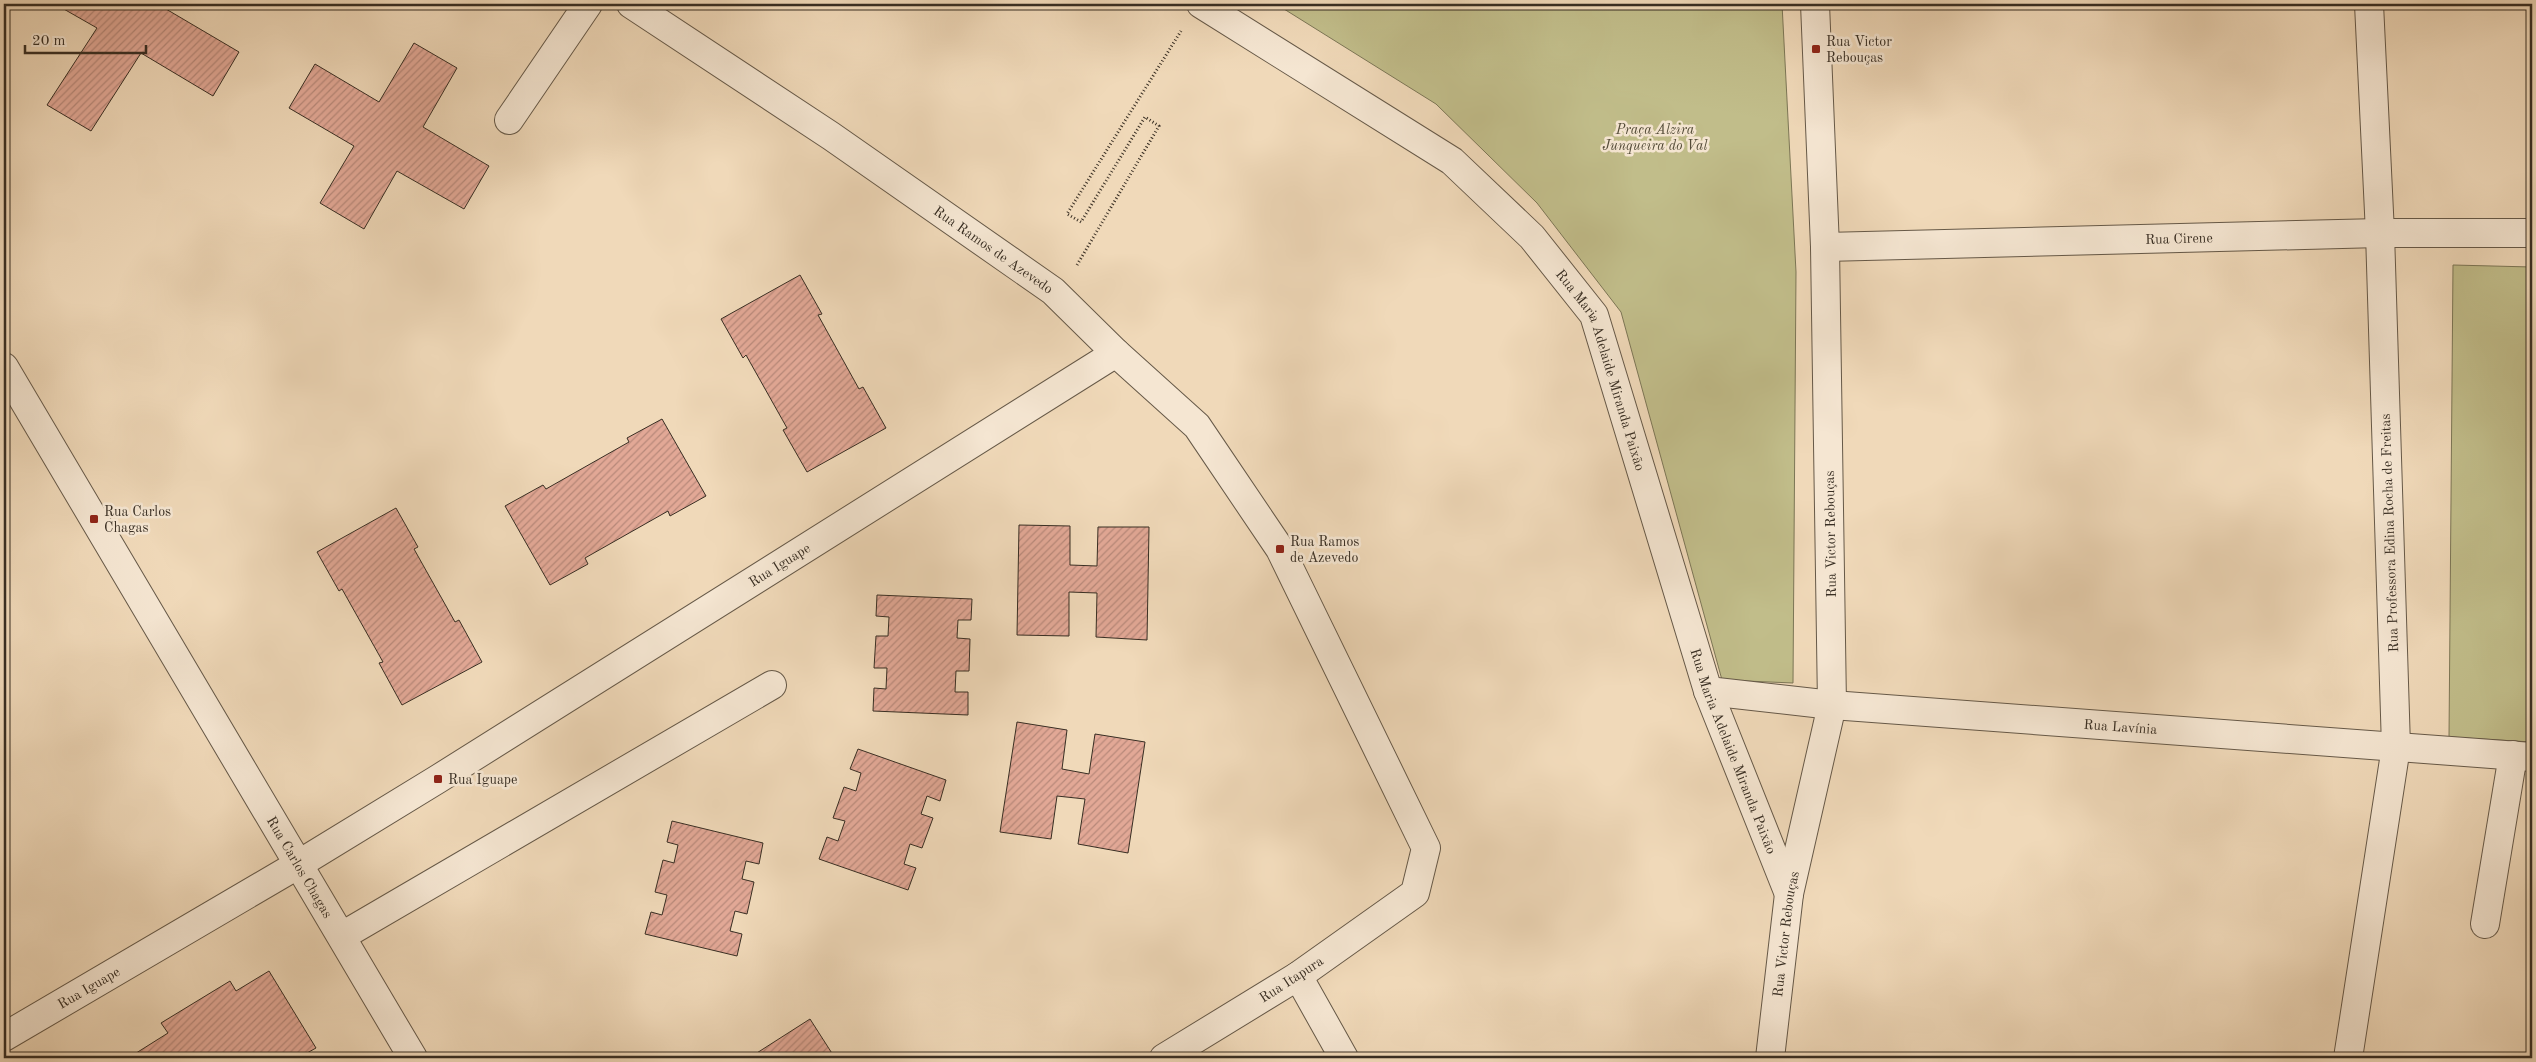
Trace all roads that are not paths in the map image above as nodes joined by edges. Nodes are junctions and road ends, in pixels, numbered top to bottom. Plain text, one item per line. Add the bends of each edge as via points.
1 (588, 4) edge
2 (631, 4) edge
3 (1201, 4) edge
4 (1815, 4) edge
5 (2369, 4) edge
6 (509, 120) dead end
7 (2380, 233) junction
8 (2532, 233) edge
9 (1826, 247) junction
10 (1116, 353) junction
11 (4, 367) edge
12 (772, 686) dead end
13 (1708, 691) junction
14 (1832, 705) junction
15 (2396, 747) junction
16 (2523, 756) edge
17 (299, 864) junction
18 (1415, 893) joint
19 (1789, 894) junction
20 (2484, 924) dead end
21 (342, 936) junction
22 (1298, 976) junction
23 (4, 1037) edge
24 (413, 1058) edge
25 (1164, 1058) edge
26 (1344, 1058) edge
27 (1770, 1058) edge
28 (2348, 1058) edge

1 - 6 street
2 - 10 street, Rua Ramos de Azevedo via 831,136 1053,291
3 - 13 street, Rua Maria Adelaide Miranda Paixão via 1452,161 1532,237 1594,315
4 - 9 street, Rua Victor Rebouças
5 - 7 street, Rua Professora Edina Rocha de Freitas
7 - 8 street, Rua Cirene
7 - 9 street, Rua Cirene
7 - 15 street, Rua Professora Edina Rocha de Freitas
9 - 14 street, Rua Victor Rebouças
10 - 17 street, Rua Iguape
10 - 18 street, Rua Ramos de Azevedo via 1197,426 1280,548 1426,848
11 - 17 street, Rua Carlos Chagas
12 - 21 street
13 - 14 street, Rua Lavínia
13 - 19 street, Rua Maria Adelaide Miranda Paixão
14 - 15 street, Rua Lavínia
14 - 19 street, Rua Victor Rebouças
15 - 16 street, Rua Lavínia
15 - 28 street, Rua Professora Edina Rocha de Freitas
16 - 20 street
17 - 21 street, Rua Carlos Chagas
17 - 23 street, Rua Iguape
18 - 22 street, Rua Itapura
19 - 27 street, Rua Victor Rebouças
21 - 24 street, Rua Carlos Chagas
22 - 25 street, Rua Itapura
22 - 26 street

